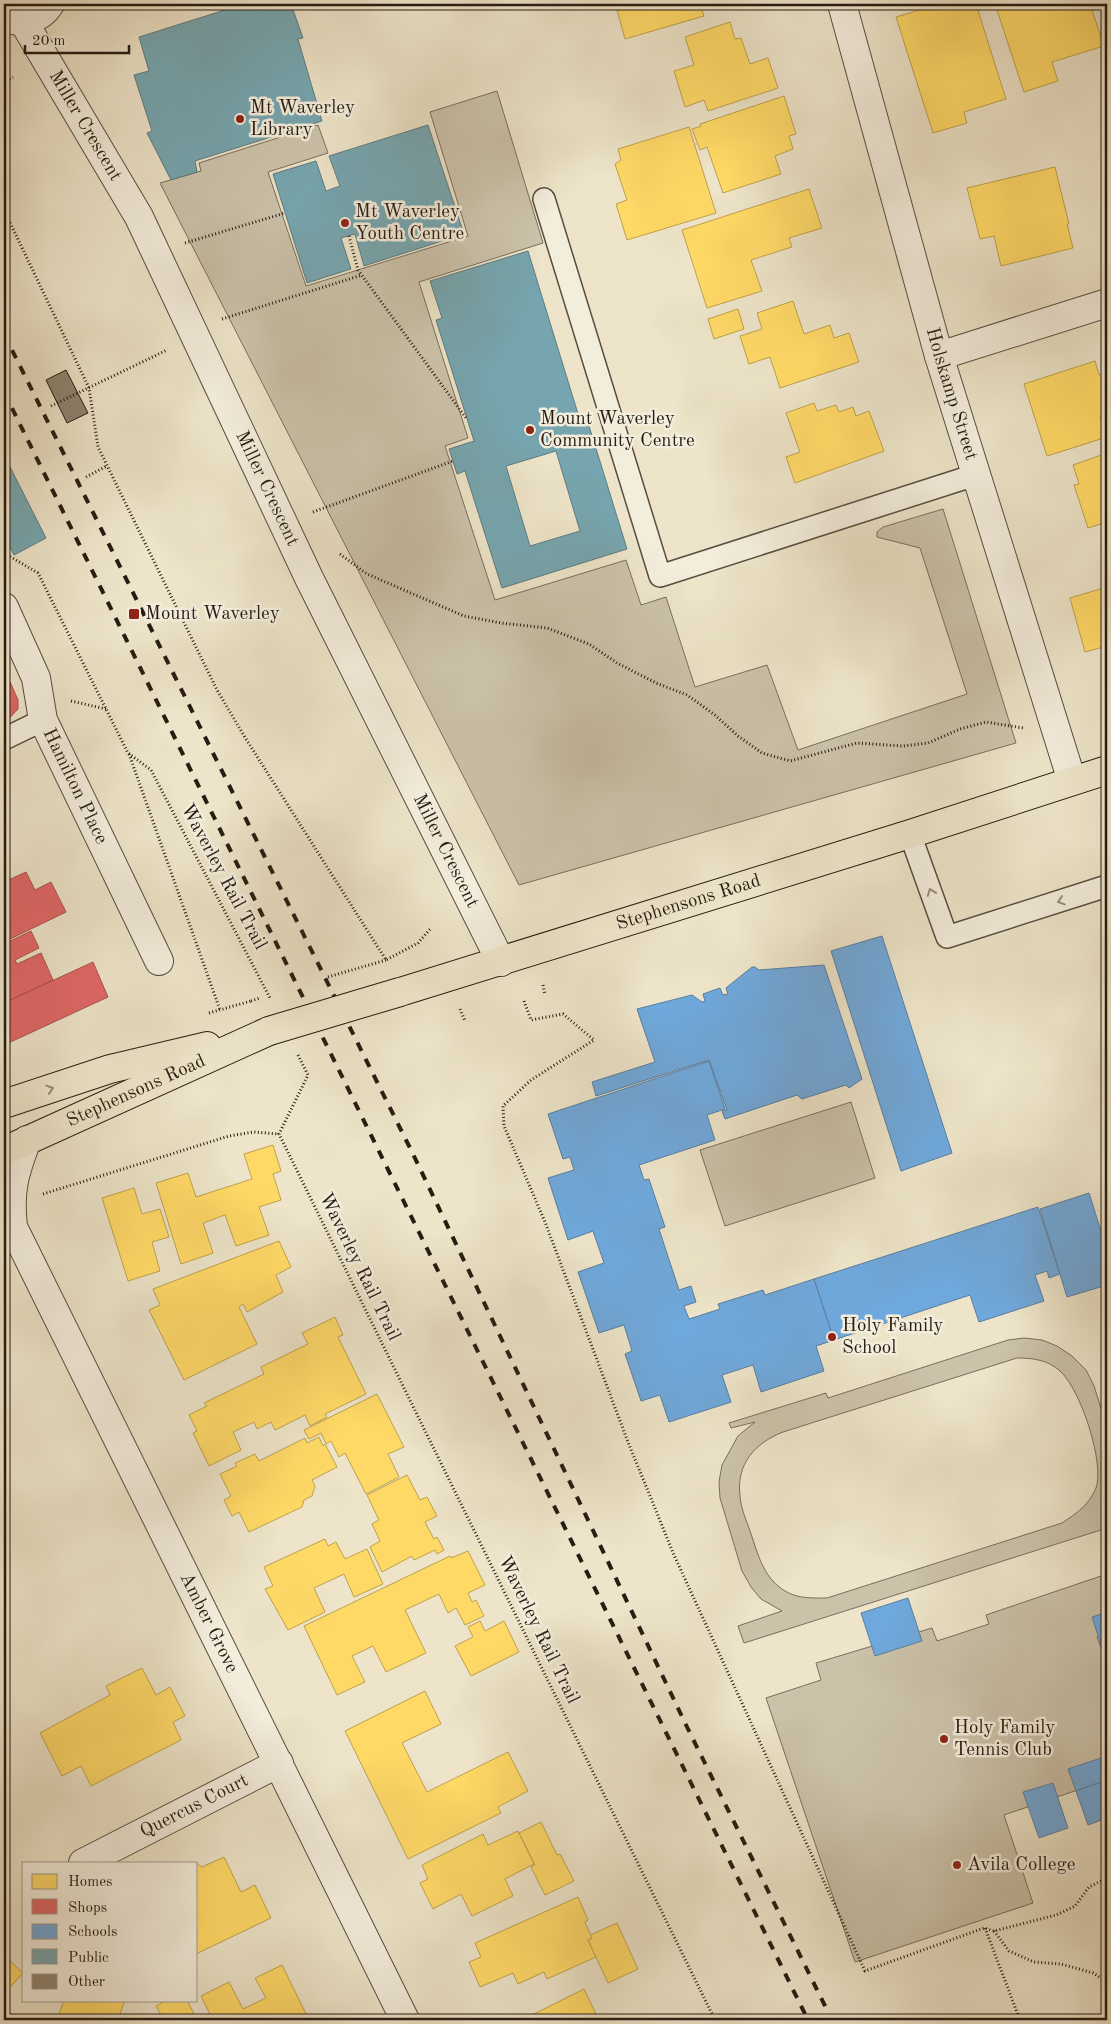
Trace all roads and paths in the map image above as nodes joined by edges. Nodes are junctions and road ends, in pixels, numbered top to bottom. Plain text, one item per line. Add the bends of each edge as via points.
1 (50, 4) edge
2 (842, 4) edge
3 (13, 19) edge
4 (13, 77) dead end
5 (4, 98) edge
6 (544, 199) dead end
7 (4, 210) edge
8 (285, 213) dead end
9 (349, 236) dead end
10 (155, 252) junction
11 (362, 275) junction
12 (1107, 303) edge
13 (219, 320) dead end
14 (194, 336) junction
15 (939, 356) junction
16 (89, 388) junction
17 (51, 406) dead end
18 (466, 418) dead end
19 (453, 460) dead end
20 (107, 466) junction
21 (975, 475) junction
22 (86, 477) dead end
23 (284, 525) junction
24 (4, 552) edge
25 (340, 554) dead end
26 (4, 607) edge
27 (43, 720) junction
28 (1026, 728) dead end
29 (4, 739) edge
30 (128, 753) junction
31 (1107, 770) edge
32 (1072, 781) junction
33 (910, 834) junction
34 (1107, 886) edge
35 (431, 928) dead end
36 (158, 961) dead end
37 (501, 962) junction
38 (543, 985) dead end
39 (545, 995) dead end
40 (524, 1002) dead end
41 (273, 1004) dead end
42 (460, 1009) dead end
43 (220, 1010) dead end
44 (465, 1022) dead end
45 (269, 1031) junction
46 (295, 1048) dead end
47 (4, 1104) edge
48 (279, 1134) junction
49 (16, 1146) edge
50 (38, 1196) dead end
51 (8, 1223) edge
52 (280, 1763) junction
53 (85, 1862) edge
54 (1107, 1878) edge
55 (984, 1928) junction
56 (994, 1931) junction
57 (1107, 1982) edge
58 (405, 2020) edge
59 (715, 2020) edge
60 (1020, 2020) edge

1 - 3 street via 36,18
2 - 15 street, Holskamp Street
3 - 10 street, Miller Crescent via 139,217
4 - 5 path via 5,83
6 - 21 lane via 660,576
7 - 16 path
8 - 10 path
9 - 11 path
10 - 14 street, Miller Crescent
11 - 13 path
11 - 18 path
12 - 15 street
14 - 16 path
14 - 23 street, Miller Crescent
15 - 21 street, Holskamp Street
16 - 17 path
16 - 20 path via 98,447
19 - 23 path via 325,506
20 - 22 path
20 - 35 path via 217,690 386,960 418,942
21 - 32 street, Holskamp Street
23 - 37 street, Miller Crescent
24 - 30 path, Waverley Rail Trail via 38,573
25 - 28 path via 367,574 464,616 547,628 589,644 656,683 687,694 762,753 790,761 857,743 903,746 928,743 986,722
26 - 27 street, Hamilton Place via 36,678
27 - 29 lane
27 - 36 street, Hamilton Place
30 - 41 path, Waverley Rail Trail via 151,770
30 - 43 path
31 - 32 main road, Stephensons Road
32 - 33 main road, Stephensons Road
34 -> 33 lane via 947,938
33 - 37 main road, Stephensons Road
37 - 45 main road, Stephensons Road, bridge
38 - 39 path
40 - 55 path via 532,1020 563,1014 594,1040 531,1080 503,1106 504,1126 674,1555 865,1971
42 - 44 path
47 -> 45 main road, Stephensons Road via 110,1069
45 - 49 main road, Stephensons Road
46 - 48 path via 308,1075
48 - 50 path via 254,1132 229,1136
48 - 59 path, Waverley Rail Trail
49 - 51 street, Amber Grove via 17,1165
51 - 52 street, Amber Grove
52 - 53 street, Quercus Court
52 - 58 street, Amber Grove
54 - 56 path via 1089,1887 1075,1906 1056,1915
55 - 56 path
55 - 60 path
56 - 57 path via 1009,1951 1034,1962 1061,1964 1093,1973

